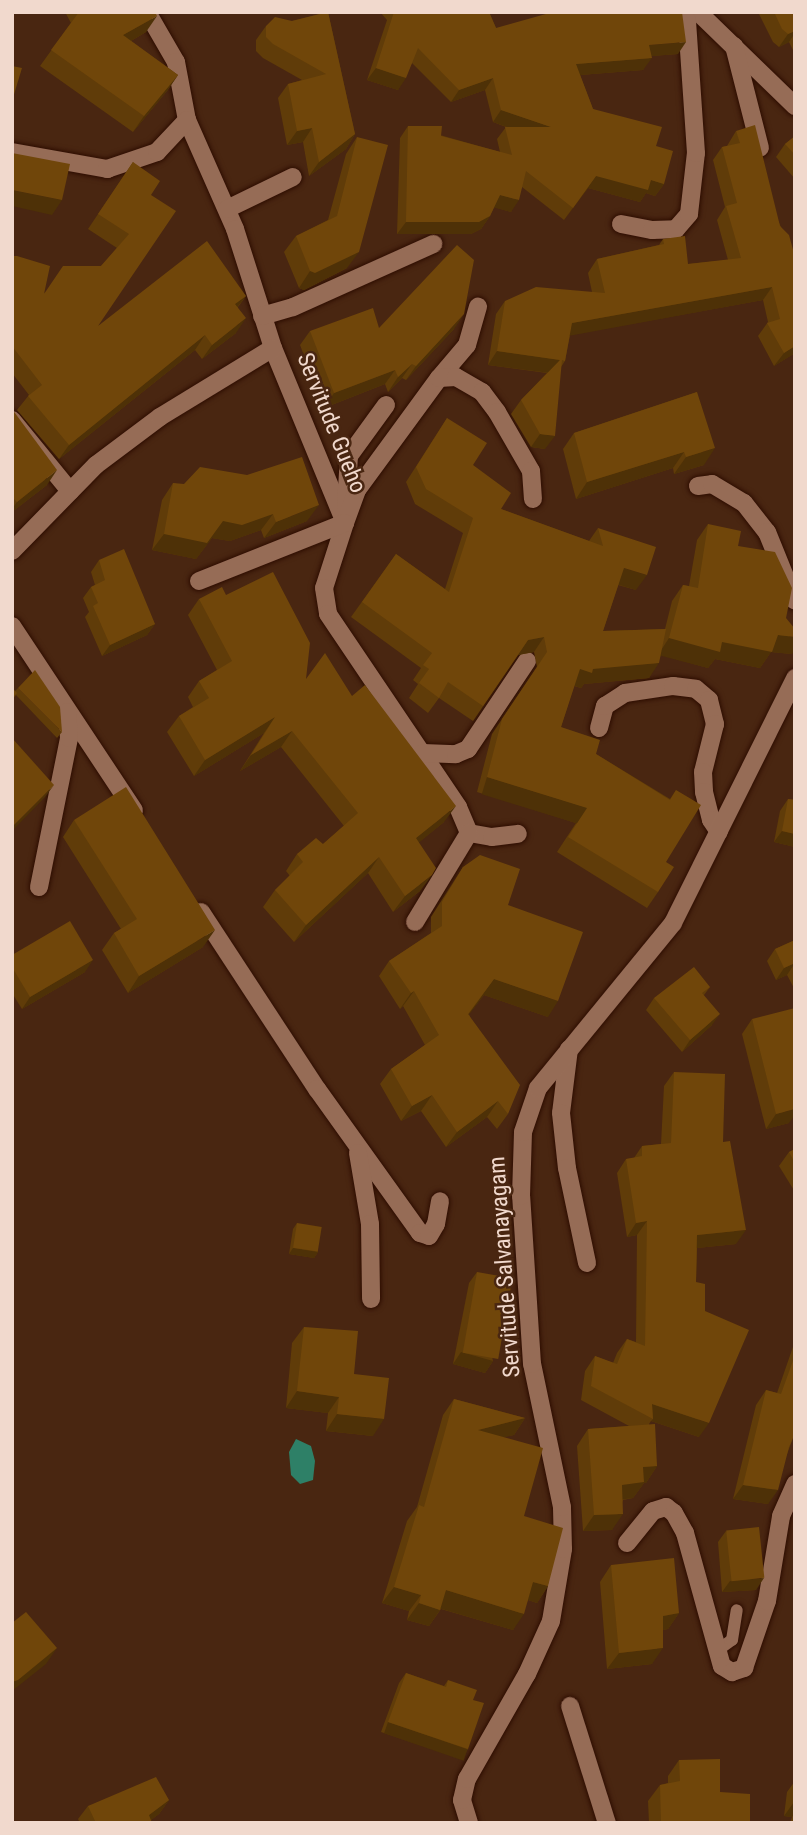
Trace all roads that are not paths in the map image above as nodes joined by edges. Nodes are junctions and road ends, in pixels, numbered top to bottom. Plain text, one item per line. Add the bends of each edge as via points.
1 (147, 12) edge
2 (683, 12) edge
3 (698, 12) edge
4 (734, 46) junction
5 (795, 106) edge
6 (187, 120) junction
7 (12, 152) edge
8 (763, 160) edge
9 (293, 177) dead end
10 (227, 209) junction
11 (621, 224) dead end
12 (433, 244) dead end
13 (478, 307) dead end
14 (262, 316) junction
15 (273, 348) junction
16 (439, 378) junction
17 (386, 405) dead end
18 (12, 420) edge
19 (698, 486) dead end
20 (70, 491) junction
21 (533, 499) dead end
22 (345, 523) junction
23 (12, 551) edge
24 (199, 581) dead end
25 (795, 601) edge
26 (12, 626) edge
27 (527, 662) edge
28 (795, 678) edge
29 (66, 709) junction
30 (599, 728) dead end
31 (423, 753) junction
32 (147, 829) edge
33 (719, 832) junction
34 (469, 833) junction
35 (518, 834) dead end
36 (38, 887) dead end
37 (188, 893) edge
38 (415, 922) dead end
39 (569, 1049) junction
40 (358, 1149) junction
41 (440, 1201) dead end
42 (587, 1263) dead end
43 (371, 1299) dead end
44 (795, 1484) edge
45 (626, 1543) dead end
46 (737, 1610) dead end
47 (718, 1650) junction
48 (570, 1706) dead end
49 (469, 1823) edge
50 (607, 1823) edge

1 - 6 street, Servitude Gueho via 176,62
2 - 11 street via 696,153 690,214 676,229
3 - 4 street
4 - 5 street
4 - 8 street
6 - 7 street via 157,152 107,169
6 - 10 street, Servitude Gueho
9 - 10 street
10 - 14 street, Servitude Gueho
12 - 14 street via 293,307
13 - 16 street via 467,345
14 - 15 street, Servitude Gueho
15 - 20 street via 160,417 96,465
15 - 22 street, Servitude Gueho
16 - 21 street via 456,377 482,392 531,471
16 - 22 street via 357,490
17 - 22 street via 349,456
18 - 20 street
19 - 25 street via 712,484 744,503 767,532
20 - 23 street
22 - 24 street
22 - 31 street, Servitude Gueho via 324,587 328,614
26 - 29 street
27 - 31 street via 468,749 456,754
28 - 33 street, Servitude Salvanayagam
29 - 32 street
29 - 36 street via 69,738
30 - 33 street via 605,706 625,692 673,686 696,689 709,700 715,724 703,772 704,792
31 - 34 street, Servitude Gueho
33 - 39 street, Servitude Salvanayagam via 673,923
34 - 35 street via 492,837
34 - 38 street
37 - 40 street
39 - 42 street via 561,1113
39 - 49 street, Servitude Salvanayagam via 538,1088 520,1155 532,1364 564,1521 560,1582 551,1621 527,1674 467,1779 462,1800
40 - 41 street via 420,1233 429,1236
40 - 43 street via 370,1224
44 - 47 street via 781,1516 767,1601 744,1668 732,1672 722,1666
45 - 47 street via 653,1511 666,1507 674,1513 685,1533
46 - 47 lane via 732,1640
48 - 50 street

